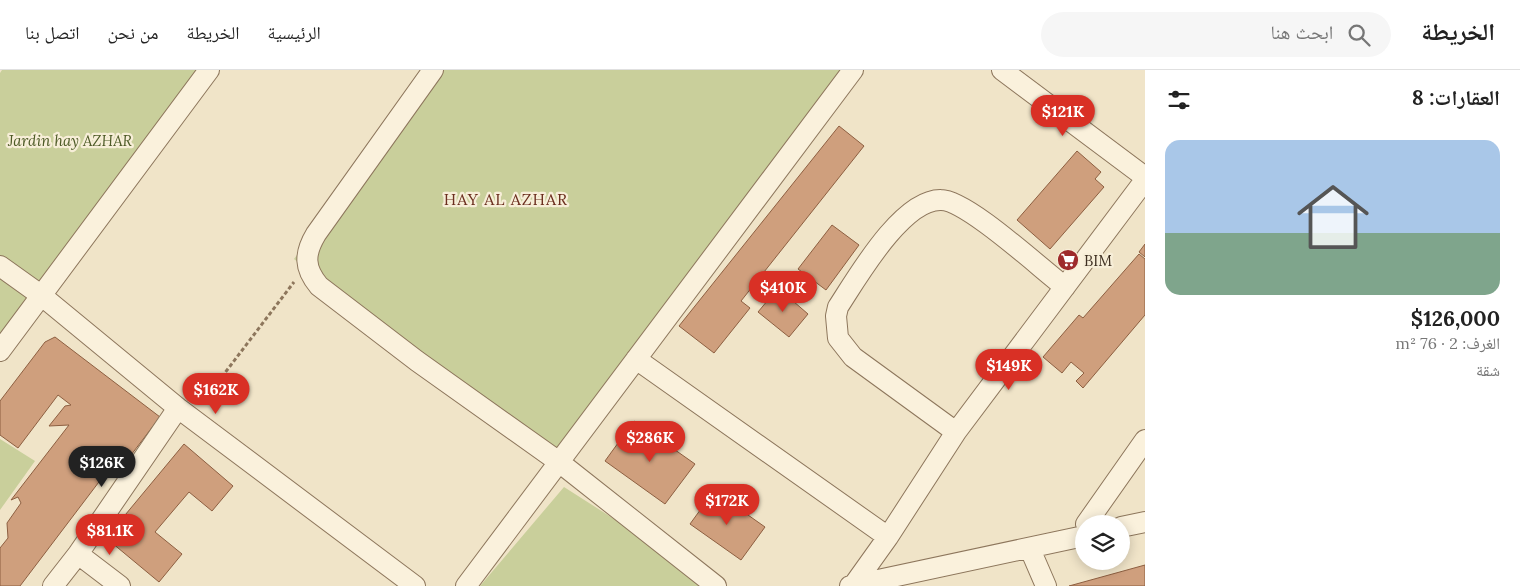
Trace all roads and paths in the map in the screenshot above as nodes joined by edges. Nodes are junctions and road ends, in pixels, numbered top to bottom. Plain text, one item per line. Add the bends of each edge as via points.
1 (209, 70) edge
2 (433, 70) edge
3 (853, 70) edge
4 (1002, 70) edge
5 (1145, 178) edge
6 (0, 266) edge
7 (306, 266) junction
8 (1065, 288) junction
9 (42, 296) junction
10 (0, 351) edge
11 (636, 359) junction
12 (184, 413) junction
13 (956, 432) junction
14 (1145, 440) edge
15 (559, 462) junction
16 (1094, 515) edge
17 (1145, 522) edge
18 (1130, 525) edge
19 (1075, 534) edge
20 (888, 537) junction
21 (1030, 549) junction
22 (78, 554) junction
23 (53, 586) edge
24 (120, 586) edge
25 (415, 586) edge
26 (466, 586) edge
27 (716, 586) edge
28 (852, 586) edge
29 (1046, 586) edge

1 - 9 street
2 - 7 street via 316,234 306,255
3 - 11 street
4 - 5 street
5 - 8 street
6 - 9 street
7 - 12 path
7 - 15 street via 319,286 417,361
8 - 13 street
8 - 13 street via 984,223 951,202 940,200 913,210 883,240 838,307 838,338 852,357
9 - 10 street
9 - 12 street
11 - 15 street
11 - 20 street
12 - 22 street
12 - 25 street
13 - 20 street
14 - 16 street
15 - 26 street
15 - 27 street
17 - 18 street
19 - 21 street
20 - 28 street
21 - 28 street
21 - 29 street
22 - 23 street
22 - 24 street

